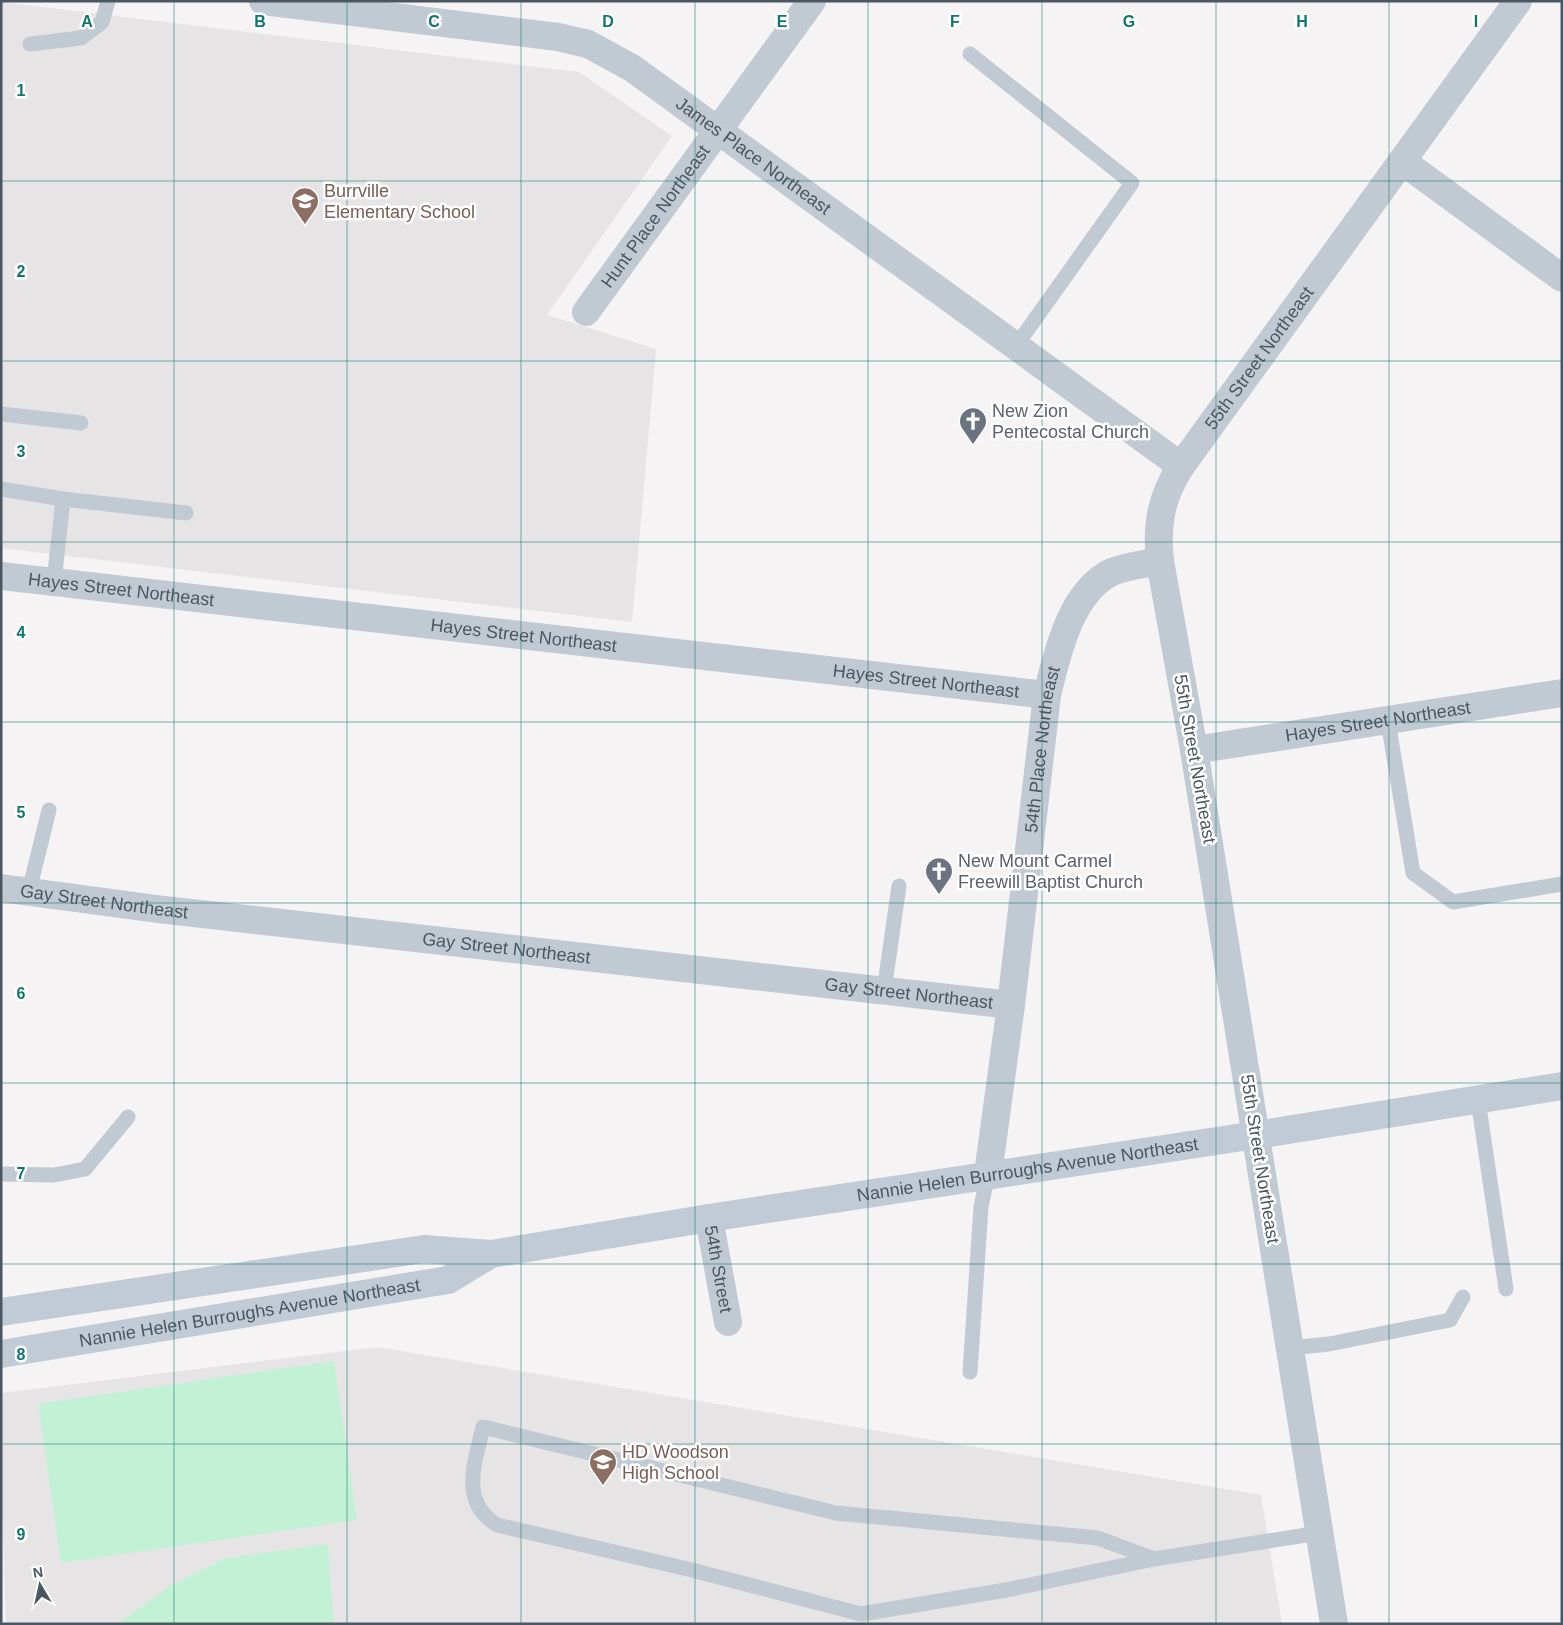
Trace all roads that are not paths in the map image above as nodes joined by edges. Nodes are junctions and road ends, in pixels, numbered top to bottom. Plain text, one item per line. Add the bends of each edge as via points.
1 (108, 1) edge
2 (263, 1) edge
3 (812, 1) edge
4 (1518, 1) edge
5 (30, 44) dead end
6 (970, 54) dead end
7 (718, 130) junction
8 (1402, 161) junction
9 (1562, 278) edge
10 (586, 312) dead end
11 (1016, 346) junction
12 (1, 414) edge
13 (81, 423) dead end
14 (1181, 466) junction
15 (1, 489) edge
16 (64, 499) junction
17 (186, 513) dead end
18 (1160, 562) junction
19 (1, 576) edge
20 (54, 582) junction
21 (1562, 693) edge
22 (1047, 695) junction
23 (1388, 721) junction
24 (1194, 750) junction
25 (49, 810) dead end
26 (1562, 884) edge
27 (899, 886) dead end
28 (1, 888) edge
29 (29, 891) junction
30 (884, 991) junction
31 (1010, 1005) junction
32 (1562, 1086) edge
33 (1478, 1100) junction
34 (128, 1117) dead end
35 (1256, 1135) junction
36 (1, 1174) edge
37 (988, 1174) junction
38 (710, 1218) junction
39 (491, 1254) junction
40 (1506, 1289) dead end
41 (1463, 1298) dead end
42 (1, 1312) edge
43 (728, 1322) dead end
44 (1290, 1348) junction
45 (1, 1354) edge
46 (970, 1372) dead end
47 (1319, 1533) junction
48 (1154, 1559) junction
49 (1334, 1624) edge

1 - 5 lane via 102,22 82,38
2 - 7 street, James Place Northeast via 558,37 588,44 632,68
3 - 7 street, Hunt Place Northeast
4 - 8 street, 55th Street Northeast
6 - 11 lane via 1132,183
7 - 10 street, Hunt Place Northeast
7 - 11 street, James Place Northeast
8 - 9 street
8 - 14 street, 55th Street Northeast
11 - 14 street, James Place Northeast
12 - 13 lane
14 - 18 street, 55th Street Northeast via 1170,481 1159,513
15 - 16 lane
16 - 17 lane
16 - 20 lane
18 - 22 street, 54th Place Northeast via 1113,572 1093,585 1063,635
18 - 24 street, 55th Street Northeast
19 - 20 street, Hayes Street Northeast
20 - 22 street, Hayes Street Northeast
21 - 23 street, Hayes Street Northeast
22 - 31 street, 54th Place Northeast
23 - 24 street, Hayes Street Northeast
23 - 26 lane via 1413,873 1453,902
24 - 35 street, 55th Street Northeast
25 - 29 lane
27 - 30 lane
28 - 29 street, Gay Street Northeast
29 - 30 street, Gay Street Northeast via 156,909
30 - 31 street, Gay Street Northeast
31 - 37 street, 54th Place Northeast
32 - 33 main road, Nannie Helen Burroughs Avenue Northeast
33 - 35 main road, Nannie Helen Burroughs Avenue Northeast
33 - 40 lane
34 - 36 lane via 85,1169 54,1175
35 - 37 main road, Nannie Helen Burroughs Avenue Northeast
35 - 44 street, 55th Street Northeast
37 - 38 main road, Nannie Helen Burroughs Avenue Northeast
37 - 46 lane via 981,1208
38 - 39 main road, Nannie Helen Burroughs Avenue Northeast
38 - 43 street, 54th Street
39 - 42 main road, Nannie Helen Burroughs Avenue Northeast via 424,1249
39 - 45 main road, Nannie Helen Burroughs Avenue Northeast via 448,1280
41 - 44 lane via 1450,1320 1329,1344
44 - 47 street, 55th Street Northeast
47 - 48 lane
47 - 49 street, 55th Street Northeast
48 - 48 lane via 1098,1538 836,1513 483,1427 473,1474 478,1505 497,1525 688,1569 861,1614 1006,1590

